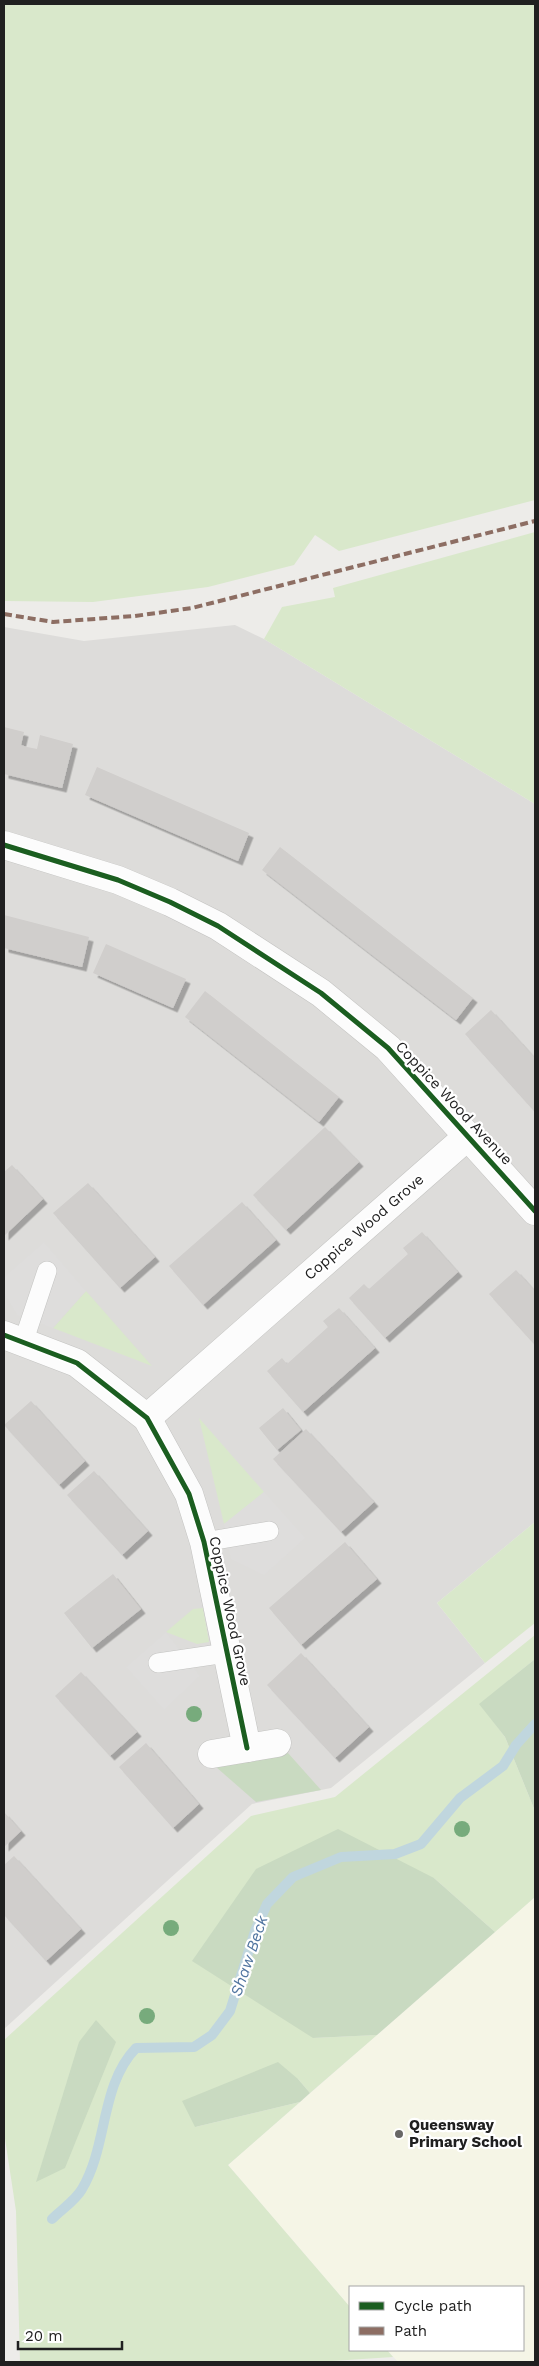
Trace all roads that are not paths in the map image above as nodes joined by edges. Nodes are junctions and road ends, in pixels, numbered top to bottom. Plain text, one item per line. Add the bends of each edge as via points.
1 (4, 845) edge
2 (468, 1136) junction
3 (535, 1211) edge
4 (47, 1271) dead end
5 (13, 1339) edge
6 (147, 1418) junction
7 (269, 1531) dead end
8 (204, 1542) junction
9 (226, 1653) junction
10 (158, 1664) dead end
11 (277, 1743) dead end
12 (247, 1748) junction
13 (212, 1754) dead end

1 - 2 street, Coppice Wood Avenue via 118,880 218,926 321,993 380,1042
2 - 3 street, Coppice Wood Avenue
2 - 6 street, Coppice Wood Grove
4 - 5 lane
5 - 6 street, Coppice Wood Grove via 77,1363
6 - 8 street, Coppice Wood Grove via 189,1494
7 - 8 lane
8 - 9 street, Coppice Wood Grove
9 - 10 lane
9 - 12 street, Coppice Wood Grove
11 - 12 street
12 - 13 street

